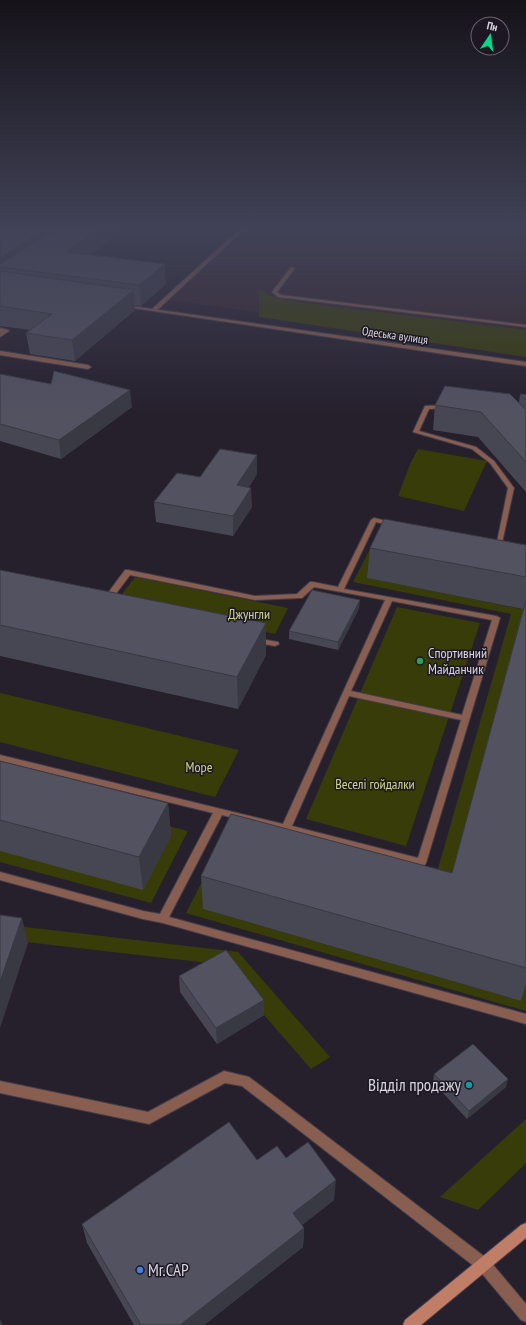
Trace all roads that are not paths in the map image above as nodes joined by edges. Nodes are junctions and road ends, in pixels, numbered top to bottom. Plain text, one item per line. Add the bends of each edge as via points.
1 (175, 291) edge
2 (275, 291) edge
3 (123, 306) edge
4 (154, 310) junction
5 (526, 326) edge
6 (0, 330) edge
7 (0, 335) edge
8 (0, 352) edge
9 (526, 364) edge
10 (88, 367) dead end
11 (456, 408) edge
12 (397, 524) edge
13 (500, 542) edge
14 (340, 590) junction
15 (389, 598) junction
16 (105, 608) edge
17 (245, 638) edge
18 (275, 644) dead end
19 (347, 693) junction
20 (465, 718) junction
21 (0, 758) edge
22 (219, 811) junction
23 (286, 828) junction
24 (0, 876) edge
25 (163, 919) junction
26 (526, 1019) edge
27 (0, 1087) edge
28 (526, 1230) edge
29 (484, 1265) junction
30 (526, 1315) edge
31 (410, 1325) edge

1 - 4 street
2 - 5 street via 280,296
3 - 4 street, Одеська вулиця
4 - 9 street, Одеська вулиця
6 - 7 street via 6,331
8 - 10 street
11 - 13 street via 427,407 416,432 474,448 492,462 511,488
12 - 14 street via 374,520
14 - 15 street
14 - 16 street via 313,584 299,596 255,598 128,572
15 - 19 street
15 - 20 street via 496,618
17 - 18 street
19 - 20 street
19 - 23 street
20 - 23 street via 421,863
21 - 22 street
22 - 23 street
22 - 25 street
24 - 25 street via 143,916
25 - 26 street
27 - 29 street via 149,1118 224,1077 246,1081
28 - 29 main road
29 - 30 street
29 - 31 main road

